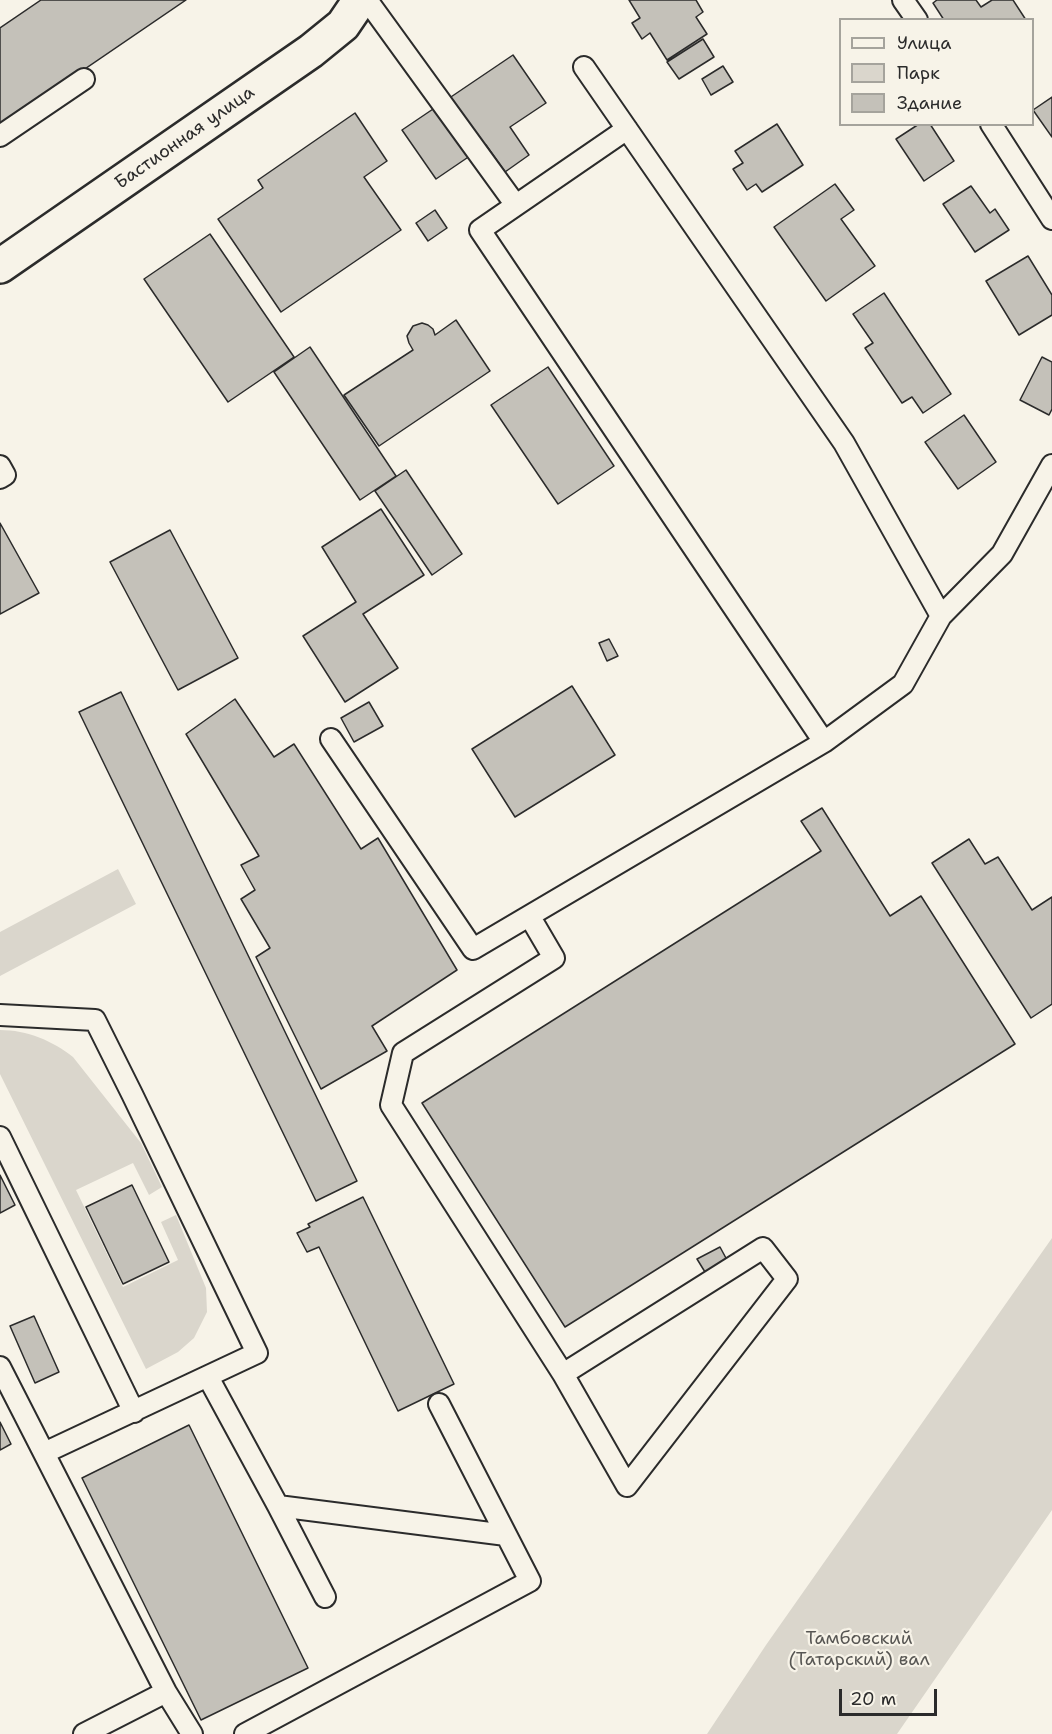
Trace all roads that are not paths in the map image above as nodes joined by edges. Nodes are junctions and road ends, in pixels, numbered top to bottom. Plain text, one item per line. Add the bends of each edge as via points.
1 (360, 0) edge
2 (367, 0) edge
3 (903, 0) edge
4 (916, 18) edge
5 (584, 67) dead end
6 (84, 79) dead end
7 (992, 126) edge
8 (627, 129) junction
9 (0, 136) edge
10 (515, 204) junction
11 (1052, 219) edge
12 (0, 266) edge
13 (1052, 465) edge
14 (0, 466) edge
15 (0, 478) edge
16 (941, 616) junction
17 (331, 740) dead end
18 (825, 742) junction
19 (530, 917) junction
20 (0, 1015) edge
21 (0, 1137) edge
22 (0, 1367) edge
23 (562, 1374) junction
24 (208, 1377) junction
25 (439, 1404) dead end
26 (134, 1412) junction
27 (44, 1453) junction
28 (278, 1506) junction
29 (506, 1535) junction
30 (324, 1597) dead end
31 (166, 1692) junction
32 (84, 1734) edge
33 (192, 1734) edge
34 (245, 1734) edge

1 - 12 street, Бастионная улица via 343,25 310,51
2 - 10 lane
3 - 4 lane
5 - 8 lane
6 - 9 lane
7 - 11 lane
8 - 10 lane
8 - 16 lane via 844,443
10 - 18 lane via 480,230
13 - 16 lane via 1002,554
14 - 15 lane via 5,476
16 - 18 lane via 903,684
17 - 19 lane via 473,949
18 - 19 lane
19 - 23 lane via 554,958 404,1053 391,1106
20 - 24 lane via 95,1020 257,1353
21 - 26 lane
22 - 27 lane
23 - 23 lane via 627,1486 788,1279 763,1248
24 - 26 lane
24 - 28 lane
25 - 29 lane
26 - 27 lane
27 - 31 lane
28 - 29 lane
28 - 30 lane
29 - 34 lane via 530,1581
31 - 32 lane
31 - 33 lane

